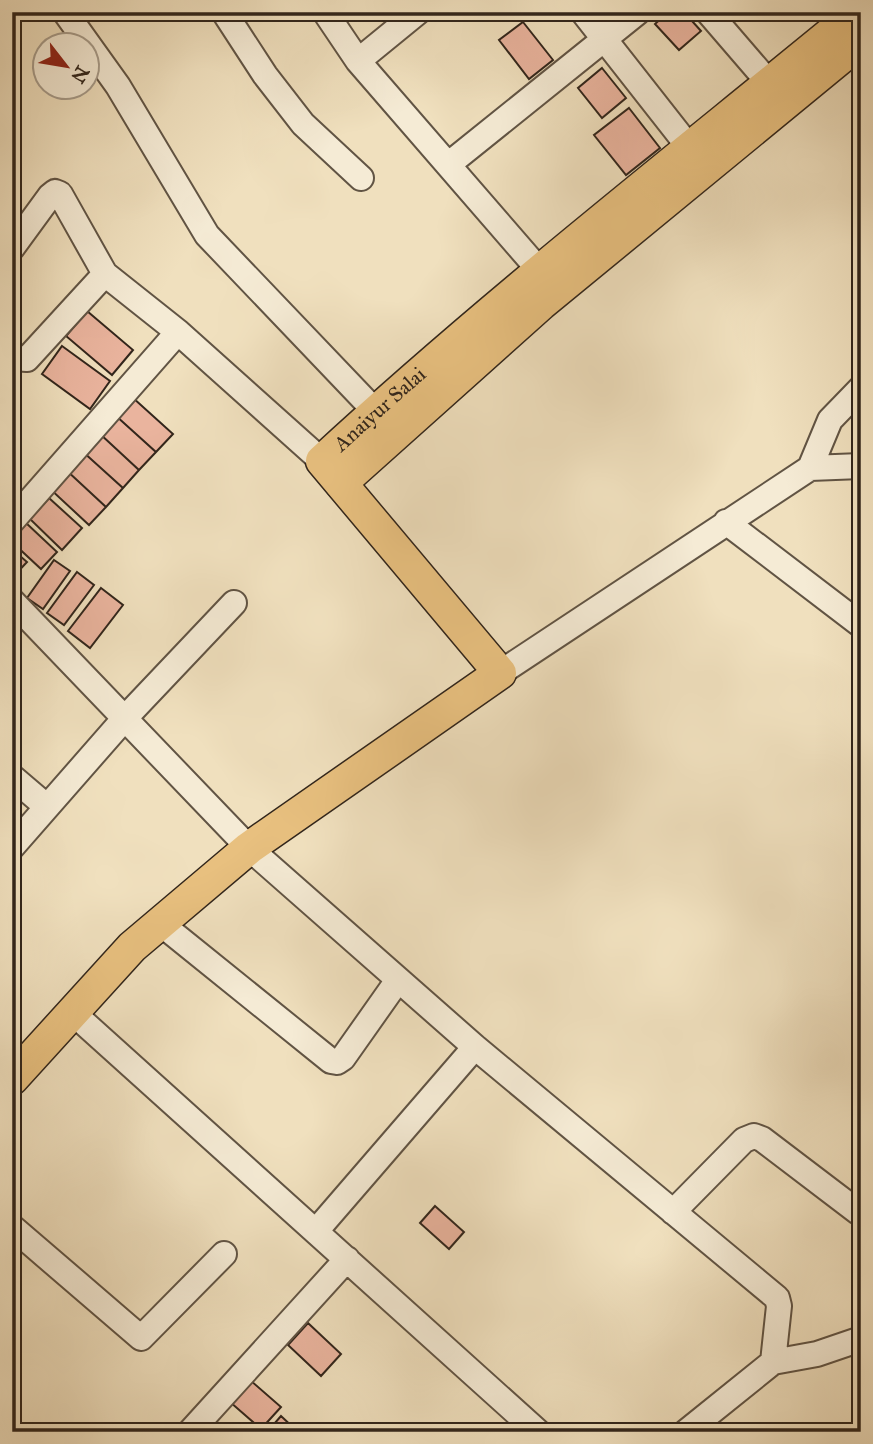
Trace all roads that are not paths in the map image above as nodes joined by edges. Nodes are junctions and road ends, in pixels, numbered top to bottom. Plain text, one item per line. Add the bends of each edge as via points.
1 (65, 12) edge
2 (224, 12) edge
3 (325, 12) edge
4 (418, 12) edge
5 (583, 12) edge
6 (638, 12) edge
7 (708, 12) edge
8 (857, 12) edge
9 (605, 39) junction
10 (861, 41) edge
11 (358, 61) junction
12 (770, 84) junction
13 (690, 147) junction
14 (449, 164) junction
15 (360, 178) dead end
16 (12, 248) edge
17 (540, 271) junction
18 (105, 275) junction
19 (178, 332) junction
20 (12, 358) edge
21 (861, 388) edge
22 (376, 412) junction
23 (861, 466) edge
24 (810, 468) junction
25 (332, 472) junction
26 (12, 520) edge
27 (726, 522) junction
28 (12, 601) edge
29 (234, 603) dead end
30 (861, 625) edge
31 (500, 673) junction
32 (125, 718) junction
33 (12, 777) edge
34 (46, 806) junction
35 (12, 847) edge
36 (249, 848) junction
37 (160, 923) junction
38 (398, 980) junction
39 (72, 1012) junction
40 (475, 1047) junction
41 (12, 1079) edge
42 (673, 1212) junction
43 (858, 1212) dead end
44 (316, 1231) junction
45 (15, 1233) edge
46 (224, 1254) dead end
47 (347, 1259) junction
48 (861, 1339) edge
49 (773, 1362) junction
50 (524, 1428) edge
51 (190, 1432) edge
52 (686, 1432) edge

1 - 22 street via 118,86 207,235
2 - 15 street via 303,124
3 - 11 street
4 - 11 street
5 - 9 street
6 - 9 street
7 - 12 street
8 - 12 main road, Anaiyur Salai
9 - 13 street
9 - 14 street
10 - 25 main road, Anaiyur Salai
11 - 14 street
12 - 13 main road, Anaiyur Salai
13 - 17 main road, Anaiyur Salai
14 - 17 street
16 - 18 street via 55,192
17 - 22 main road, Anaiyur Salai
18 - 19 street
18 - 20 street via 27,359
19 - 25 street
19 - 26 street
21 - 24 street via 830,421
22 - 25 main road, Anaiyur Salai
23 - 24 street
24 - 27 street
25 - 31 main road
27 - 30 street
27 - 31 street
28 - 32 street
29 - 32 street
31 - 36 main road
32 - 34 street
32 - 36 street
33 - 34 street
34 - 35 street
36 - 37 main road
36 - 38 street
37 - 38 street via 337,1062
37 - 39 main road
38 - 40 street
39 - 41 main road
39 - 44 street
40 - 42 street
40 - 44 street
42 - 43 street via 744,1140 754,1136
42 - 49 street via 777,1298
44 - 47 street
45 - 46 street via 141,1338
47 - 50 street
47 - 51 street
48 - 49 street
49 - 52 street

